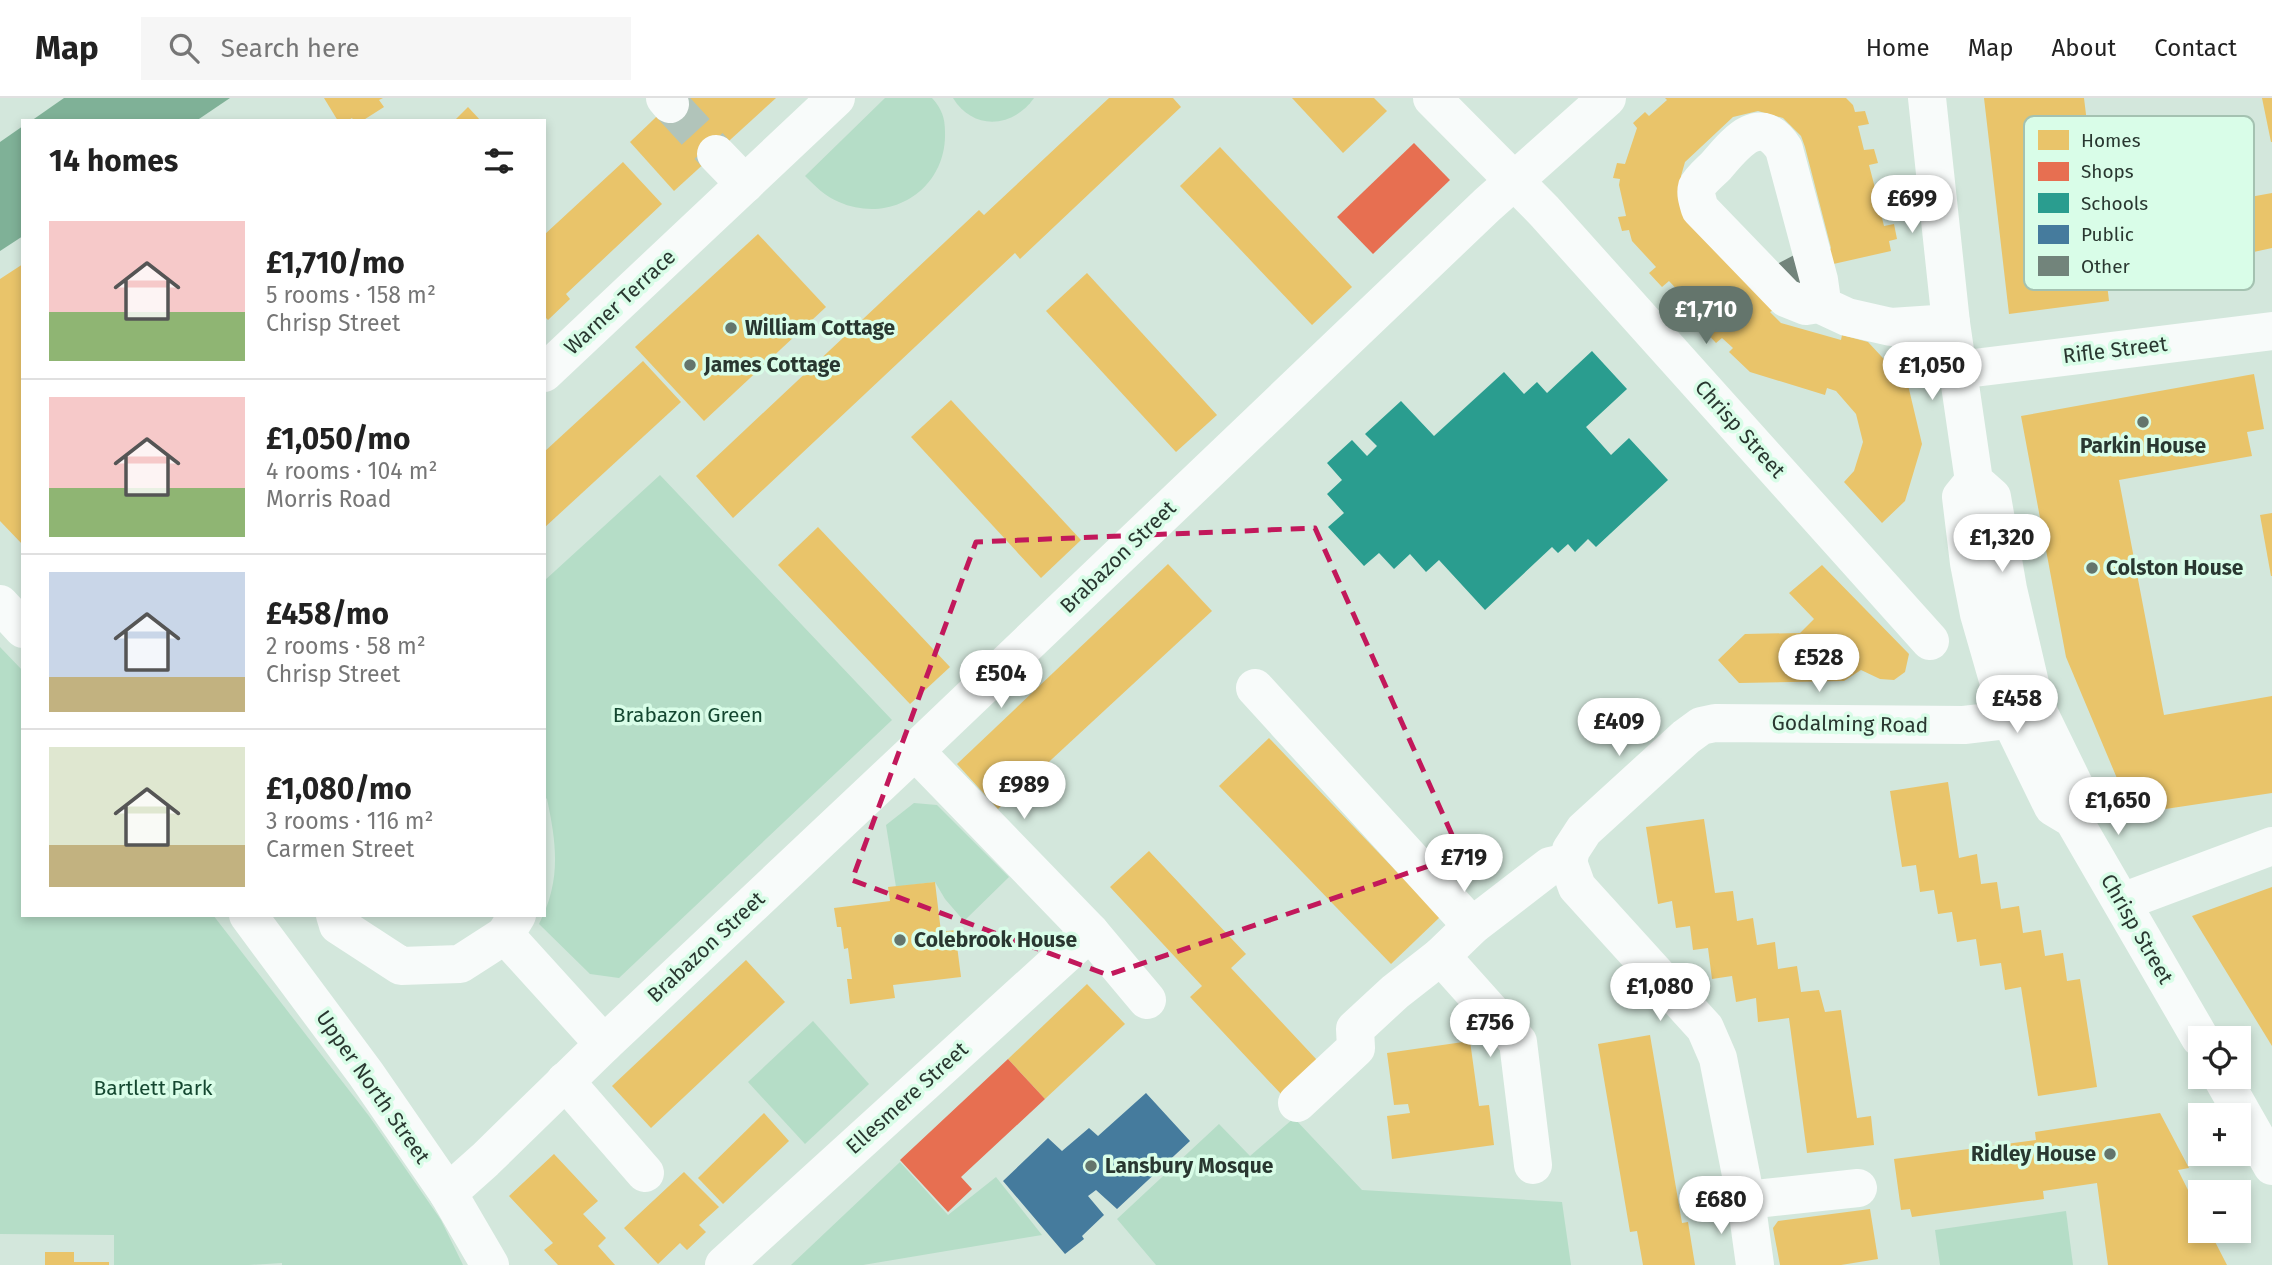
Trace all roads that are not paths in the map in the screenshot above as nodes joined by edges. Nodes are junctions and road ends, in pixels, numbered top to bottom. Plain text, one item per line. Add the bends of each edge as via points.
1 (836, 98) edge
2 (1432, 98) edge
3 (1607, 98) edge
4 (1927, 98) edge
5 (716, 153) tunnel mouth
6 (1514, 181) junction
7 (745, 184) junction
8 (1819, 304) dead end
9 (1951, 323) junction
10 (2272, 331) edge
11 (1958, 370) junction
12 (546, 371) edge
13 (0, 604) edge
14 (21, 627) edge
15 (1930, 640) dead end
16 (1255, 688) dead end
17 (2026, 718) junction
18 (915, 751) junction
19 (2272, 846) edge
20 (1573, 849) junction
21 (2122, 902) junction
22 (249, 917) edge
23 (336, 917) edge
24 (511, 925) edge
25 (1472, 926) junction
26 (1090, 932) junction
27 (1441, 956) junction
28 (1147, 1000) dead end
29 (2193, 1026) edge
30 (604, 1044) junction
31 (565, 1081) junction
32 (2228, 1089) edge
33 (1297, 1103) dead end
34 (1533, 1165) dead end
35 (2272, 1166) edge
36 (645, 1173) dead end
37 (1858, 1188) dead end
38 (448, 1192) junction
39 (1746, 1200) junction
40 (490, 1265) edge
41 (724, 1265) edge
42 (1755, 1265) edge

1 - 7 street, Warner Terrace
2 - 6 street, Chrisp Street
3 - 6 street, Brabazon Street
4 - 9 street
5 - 7 street
6 - 15 street, Chrisp Street
6 - 18 street, Brabazon Street
7 - 12 street, Warner Terrace
8 - 9 street via 1847,317 1891,327
9 - 11 street
10 - 11 street, Rifle Street
11 - 17 street, Chrisp Street via 1974,481 1992,496 2008,589 2006,653
13 - 14 street
16 - 25 street
17 - 20 street, Godalming Road via 1964,725 1701,726
17 - 21 street, Chrisp Street via 2053,807 2073,819
18 - 26 street
18 - 30 street, Brabazon Street
19 - 21 street
20 - 25 street
20 - 39 street via 1577,887 1705,1028 1718,1058
21 - 29 street, Chrisp Street
22 - 38 street, Upper North Street
23 - 24 street via 338,925 401,966 460,964
24 - 30 street
25 - 27 street
26 - 28 street
26 - 41 street, Ellesmere Street
27 - 33 street via 1355,1029 1356,1048
27 - 34 street via 1518,1042
30 - 31 street, Brabazon Street
31 - 36 street
31 - 38 street, Brabazon Street
32 - 35 street
37 - 39 street
38 - 40 street, Upper North Street
39 - 42 street

